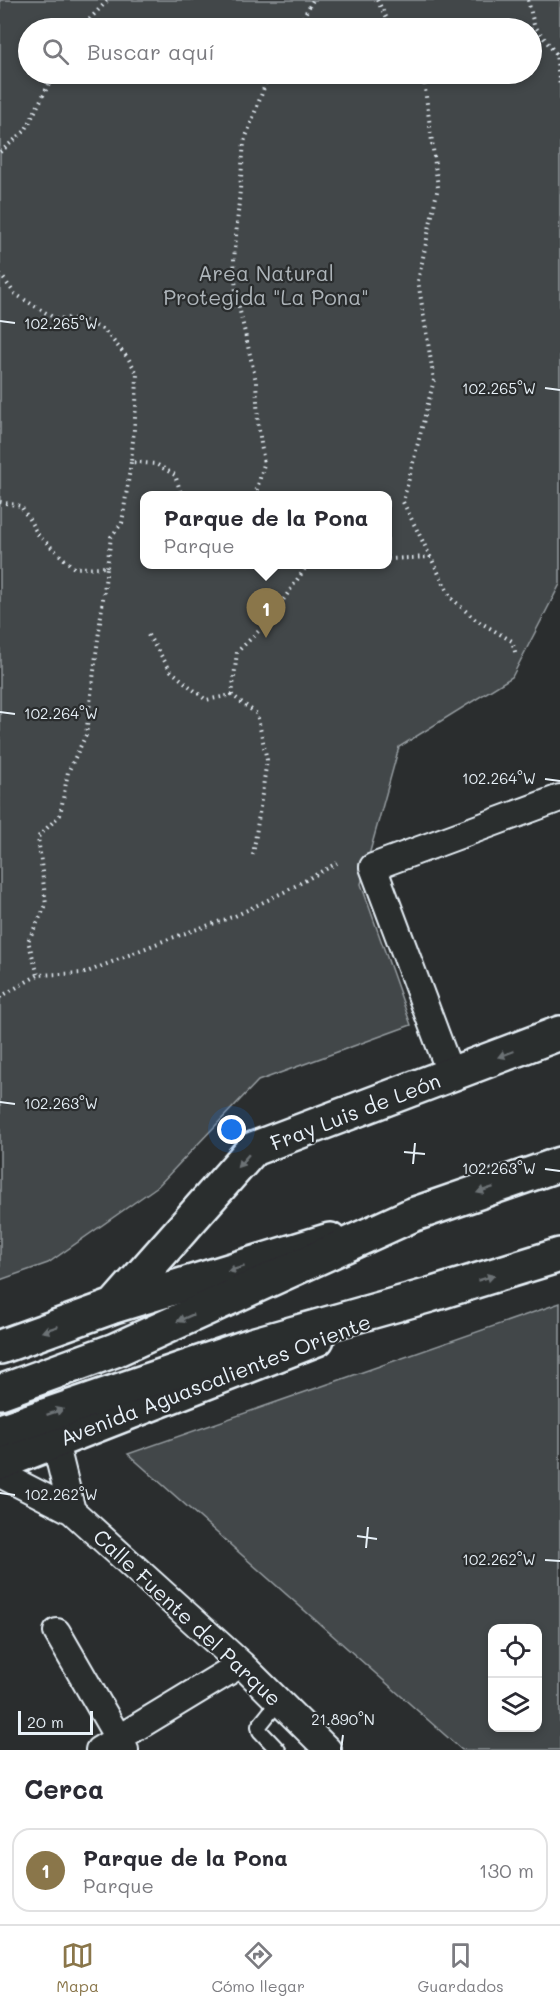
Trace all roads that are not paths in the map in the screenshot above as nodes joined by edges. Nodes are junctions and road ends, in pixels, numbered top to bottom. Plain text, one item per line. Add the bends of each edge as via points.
1 (560, 798) edge
2 (560, 1033) edge
3 (451, 1075) junction
4 (560, 1164) edge
5 (412, 1215) junction
6 (560, 1255) edge
7 (430, 1295) junction
8 (114, 1306) junction
9 (0, 1347) edge
10 (0, 1392) edge
11 (0, 1431) edge
12 (55, 1442) junction
13 (0, 1462) edge
14 (0, 1474) edge
15 (72, 1511) junction
16 (57, 1632) dead end
17 (241, 1664) junction
18 (279, 1701) junction
19 (114, 1746) edge
20 (278, 1750) edge
21 (328, 1750) edge

1 - 3 street via 373,867
2 -> 3 street
3 -> 8 street, Fray Luis de León via 253,1149
4 -> 5 street
5 -> 8 street
5 -> 10 street via 115,1350
7 -> 6 street, Avenida Aguascalientes Oriente
11 -> 7 street, Avenida Aguascalientes Oriente via 252,1345
7 - 12 street, Avenida Aguascalientes Oriente
8 -> 9 street
12 - 13 street, Avenida Aguascalientes Oriente
12 - 15 street
14 - 15 street, Calle Fuente del Parque
15 - 17 street, Calle Fuente del Parque
16 - 19 street
17 - 18 street, Calle Fuente del Parque
17 - 19 street
18 - 20 lane via 259,1726
18 - 21 street, Calle Fuente del Parque

